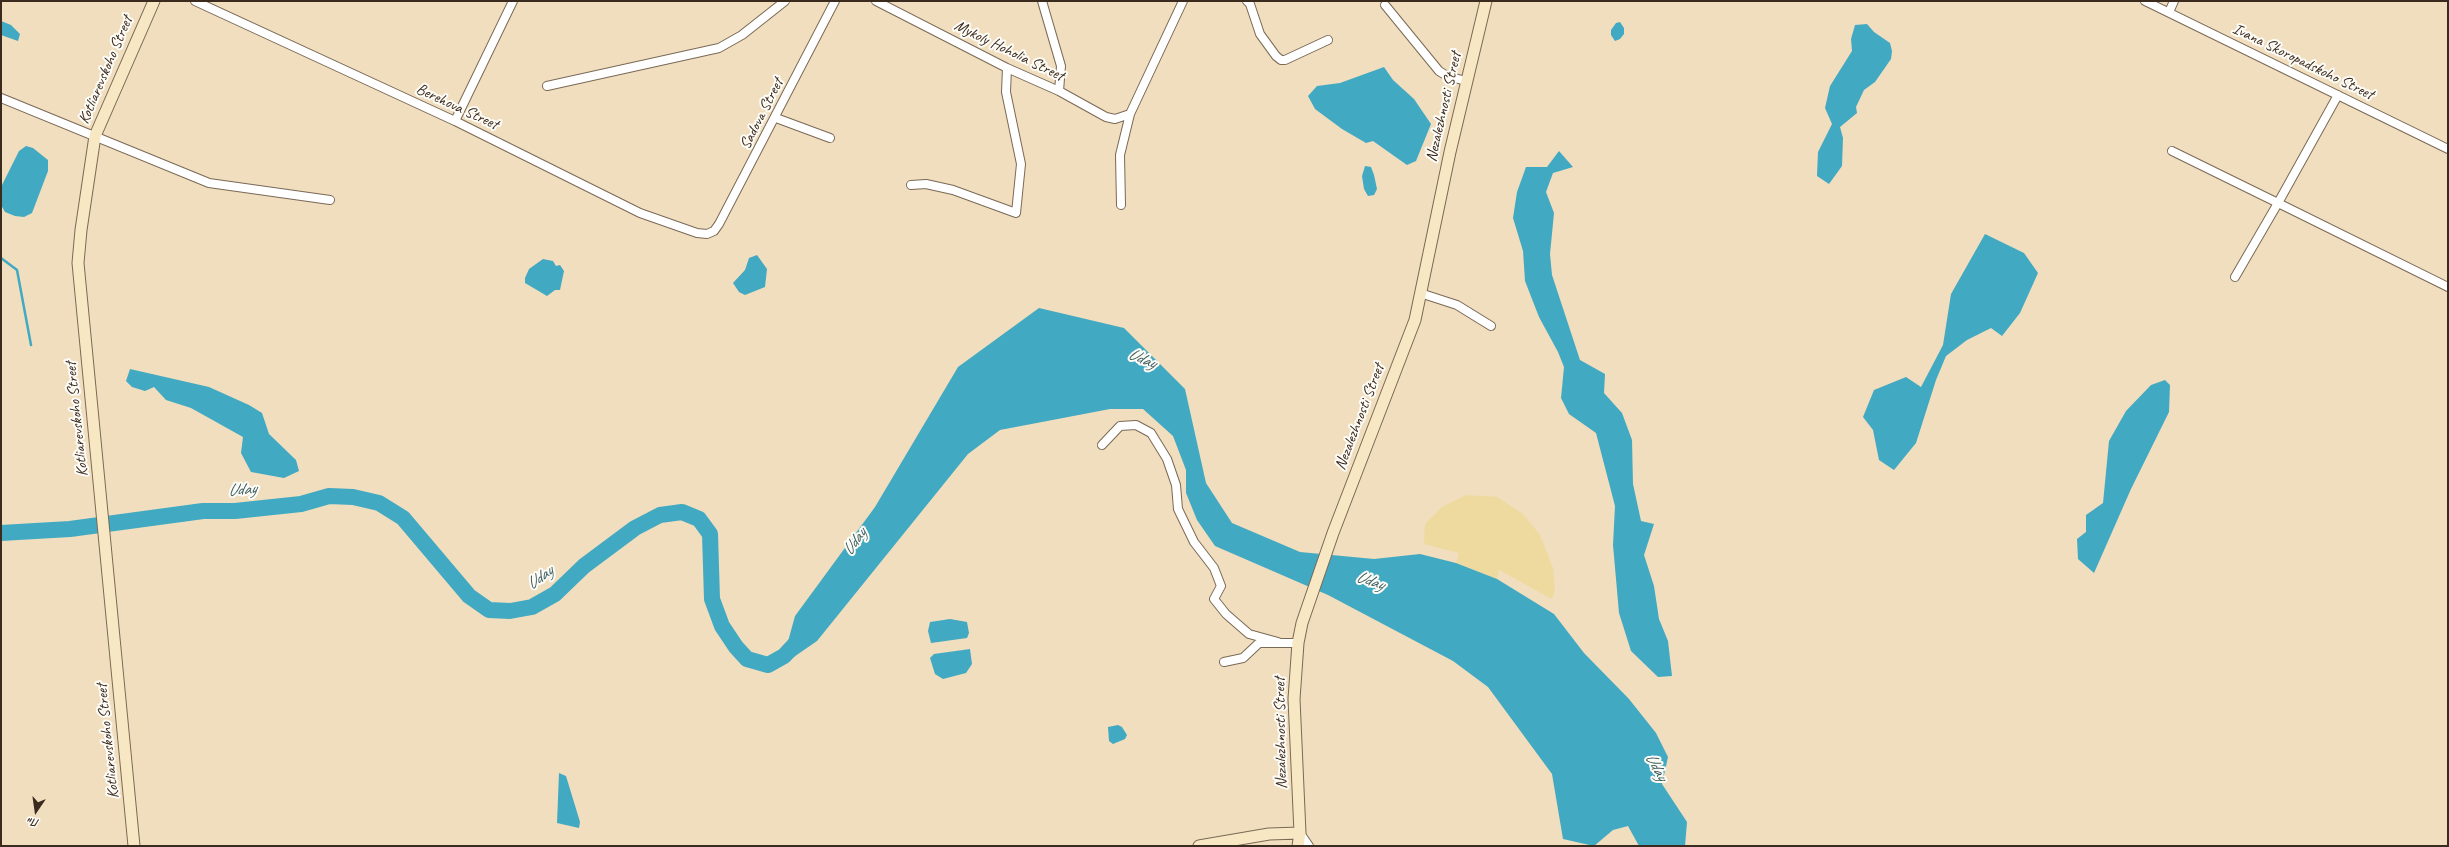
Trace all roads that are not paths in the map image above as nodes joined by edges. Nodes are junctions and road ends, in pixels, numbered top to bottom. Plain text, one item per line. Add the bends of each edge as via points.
1 (154, 1) edge
2 (195, 1) edge
3 (514, 1) edge
4 (784, 1) edge
5 (835, 1) edge
6 (876, 1) edge
7 (1042, 1) edge
8 (1183, 1) edge
9 (1247, 1) edge
10 (1486, 1) edge
11 (2145, 1) edge
12 (2174, 1) edge
13 (1385, 6) dead end
14 (2169, 12) junction
15 (1328, 40) dead end
16 (1007, 68) junction
17 (1466, 81) junction
18 (547, 86) dead end
19 (1059, 91) junction
20 (2338, 95) junction
21 (1, 98) edge
22 (1130, 114) junction
23 (776, 118) junction
24 (456, 121) junction
25 (95, 136) junction
26 (830, 138) dead end
27 (2448, 148) edge
28 (2172, 151) dead end
29 (911, 184) dead end
30 (330, 200) dead end
31 (2278, 203) junction
32 (1121, 205) dead end
33 (707, 234) joint
34 (2235, 277) dead end
35 (2448, 287) edge
36 (1420, 293) junction
37 (1490, 326) dead end
38 (1102, 445) dead end
39 (1278, 642) junction
40 (1298, 643) junction
41 (1224, 662) dead end
42 (1300, 833) junction
43 (134, 846) edge
44 (1199, 846) edge
45 (1298, 846) edge
46 (1309, 846) edge

1 - 25 main road, Kotliarevskoho Street
2 - 24 street, Berehova Street
3 - 24 street
4 - 18 street via 742,35 719,48
5 - 23 street, Sadova Street
6 - 16 street, Mykoly Hoholia Street
7 - 19 street via 1061,66
8 - 22 street
9 - 15 street via 1260,34 1281,60
10 - 17 main road, Nezalezhnosti Street
11 - 14 street, Ivana Skoropadskoho Street
12 - 14 street
13 - 17 street via 1439,71
14 - 20 street, Ivana Skoropadskoho Street
16 - 19 street, Mykoly Hoholia Street
16 - 29 street via 1006,92 1020,164 1016,213 953,190 926,184
17 - 36 main road, Nezalezhnosti Street
19 - 22 street, Mykoly Hoholia Street via 1106,117 1115,119
20 - 27 street, Ivana Skoropadskoho Street
20 - 31 street
21 - 25 street
22 - 32 street via 1120,155
23 - 26 street
23 - 33 street, Sadova Street via 719,224 714,231
24 - 33 street, Berehova Street via 640,213 697,234
25 - 30 street via 209,183
25 - 43 main road, Kotliarevskoho Street via 78,263
28 - 31 street
31 - 34 street
31 - 35 street
36 - 37 street via 1457,304
36 - 40 main road, Nezalezhnosti Street via 1415,320 1333,533 1302,622
38 - 39 street via 1120,426 1136,425 1151,433 1167,459 1176,485 1178,509 1194,542 1214,568 1221,586 1214,599 1226,614 1249,634
39 - 40 street
39 - 41 street via 1260,643 1243,658
40 - 42 main road, Nezalezhnosti Street via 1294,698
42 - 44 main road via 1268,834
42 - 45 main road, Nezalezhnosti Street
42 - 46 street

